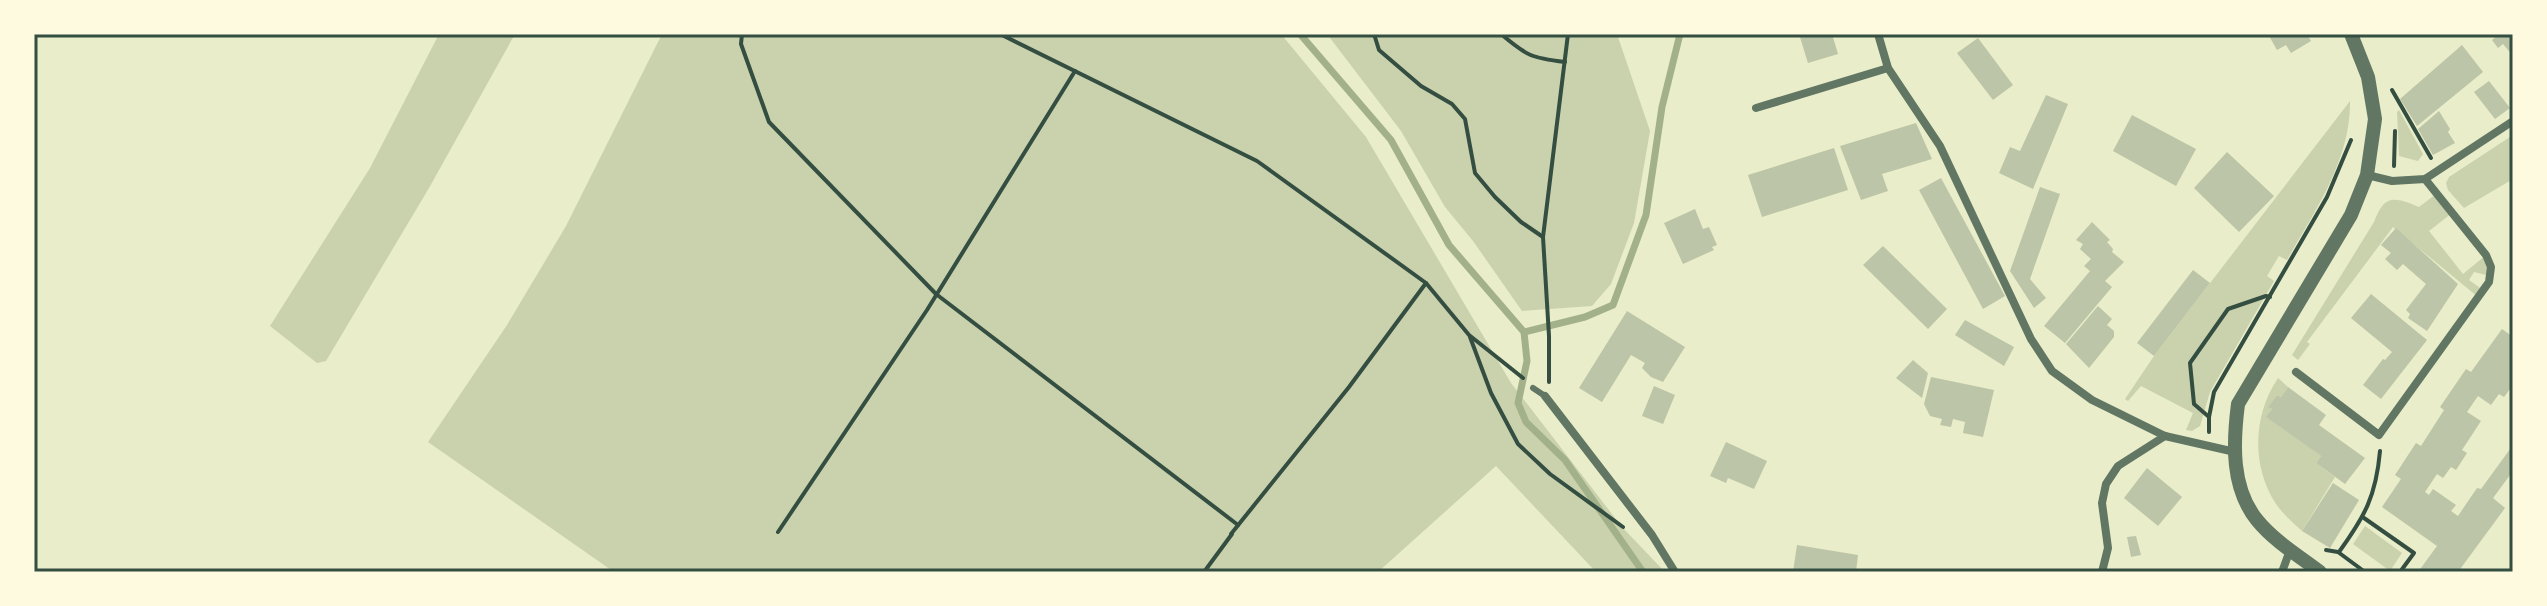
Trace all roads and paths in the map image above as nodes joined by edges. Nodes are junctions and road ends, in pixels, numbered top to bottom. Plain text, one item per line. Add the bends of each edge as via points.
1 (742, 34) edge
2 (1000, 34) edge
3 (1374, 34) edge
4 (1501, 34) edge
5 (1568, 34) edge
6 (1878, 34) edge
7 (2351, 34) edge
8 (1565, 62) junction
9 (1888, 68) junction
10 (1075, 71) junction
11 (2393, 101) dead end
12 (1756, 108) dead end
13 (2513, 121) edge
14 (2395, 124) dead end
15 (2439, 171) junction
16 (2367, 175) junction
17 (2425, 179) junction
18 (2392, 181) junction
19 (1543, 237) junction
20 (1426, 283) junction
21 (936, 294) junction
22 (2270, 297) dead end
23 (1469, 335) junction
24 (1507, 364) dead end
25 (2296, 372) dead end
26 (1533, 388) dead end
27 (1545, 396) junction
28 (2209, 417) dead end
29 (2165, 436) junction
30 (2380, 449) dead end
31 (2235, 452) junction
32 (2364, 518) junction
33 (1238, 525) junction
34 (778, 532) dead end
35 (1652, 535) junction
36 (2320, 546) dead end
37 (2290, 550) junction
38 (2338, 552) junction
39 (1204, 572) edge
40 (1675, 572) edge
41 (2102, 572) edge
42 (2282, 572) edge
43 (2320, 572) edge
44 (2365, 572) edge
45 (2400, 572) edge

1 - 21 path via 769,122
2 - 10 path
3 - 19 path via 1379,50 1465,119 1475,173 1521,222
4 - 8 path via 1523,54
5 - 8 path
6 - 9 street
7 - 16 street via 2368,77 2375,119
8 - 19 path
9 - 12 street
9 - 29 street via 1940,146 2031,339 2052,371 2092,400
10 - 20 path via 1257,161
10 - 21 path
11 - 15 path via 2392,90
13 - 15 street
14 - 18 path
15 - 17 street
16 - 18 street
16 - 31 street via 2351,215 2238,404
17 - 18 street
17 - 25 street via 2486,255 2489,282 2379,435
19 - 27 path via 1550,376
20 - 23 path
20 - 33 path
21 - 33 path
21 - 34 path
22 - 28 path via 2228,309 2190,363 2194,404
23 - 24 path
23 - 35 path via 1518,444 1628,530
26 - 27 lane
27 - 35 street
29 - 31 street
29 - 41 street via 2118,466 2106,484 2102,503 2108,548
30 - 32 path
31 - 37 street via 2240,489 2256,519
32 - 38 path
32 - 45 path via 2414,553
33 - 39 path
35 - 40 street
36 - 38 path
37 - 42 street
37 - 43 street
38 - 44 path

